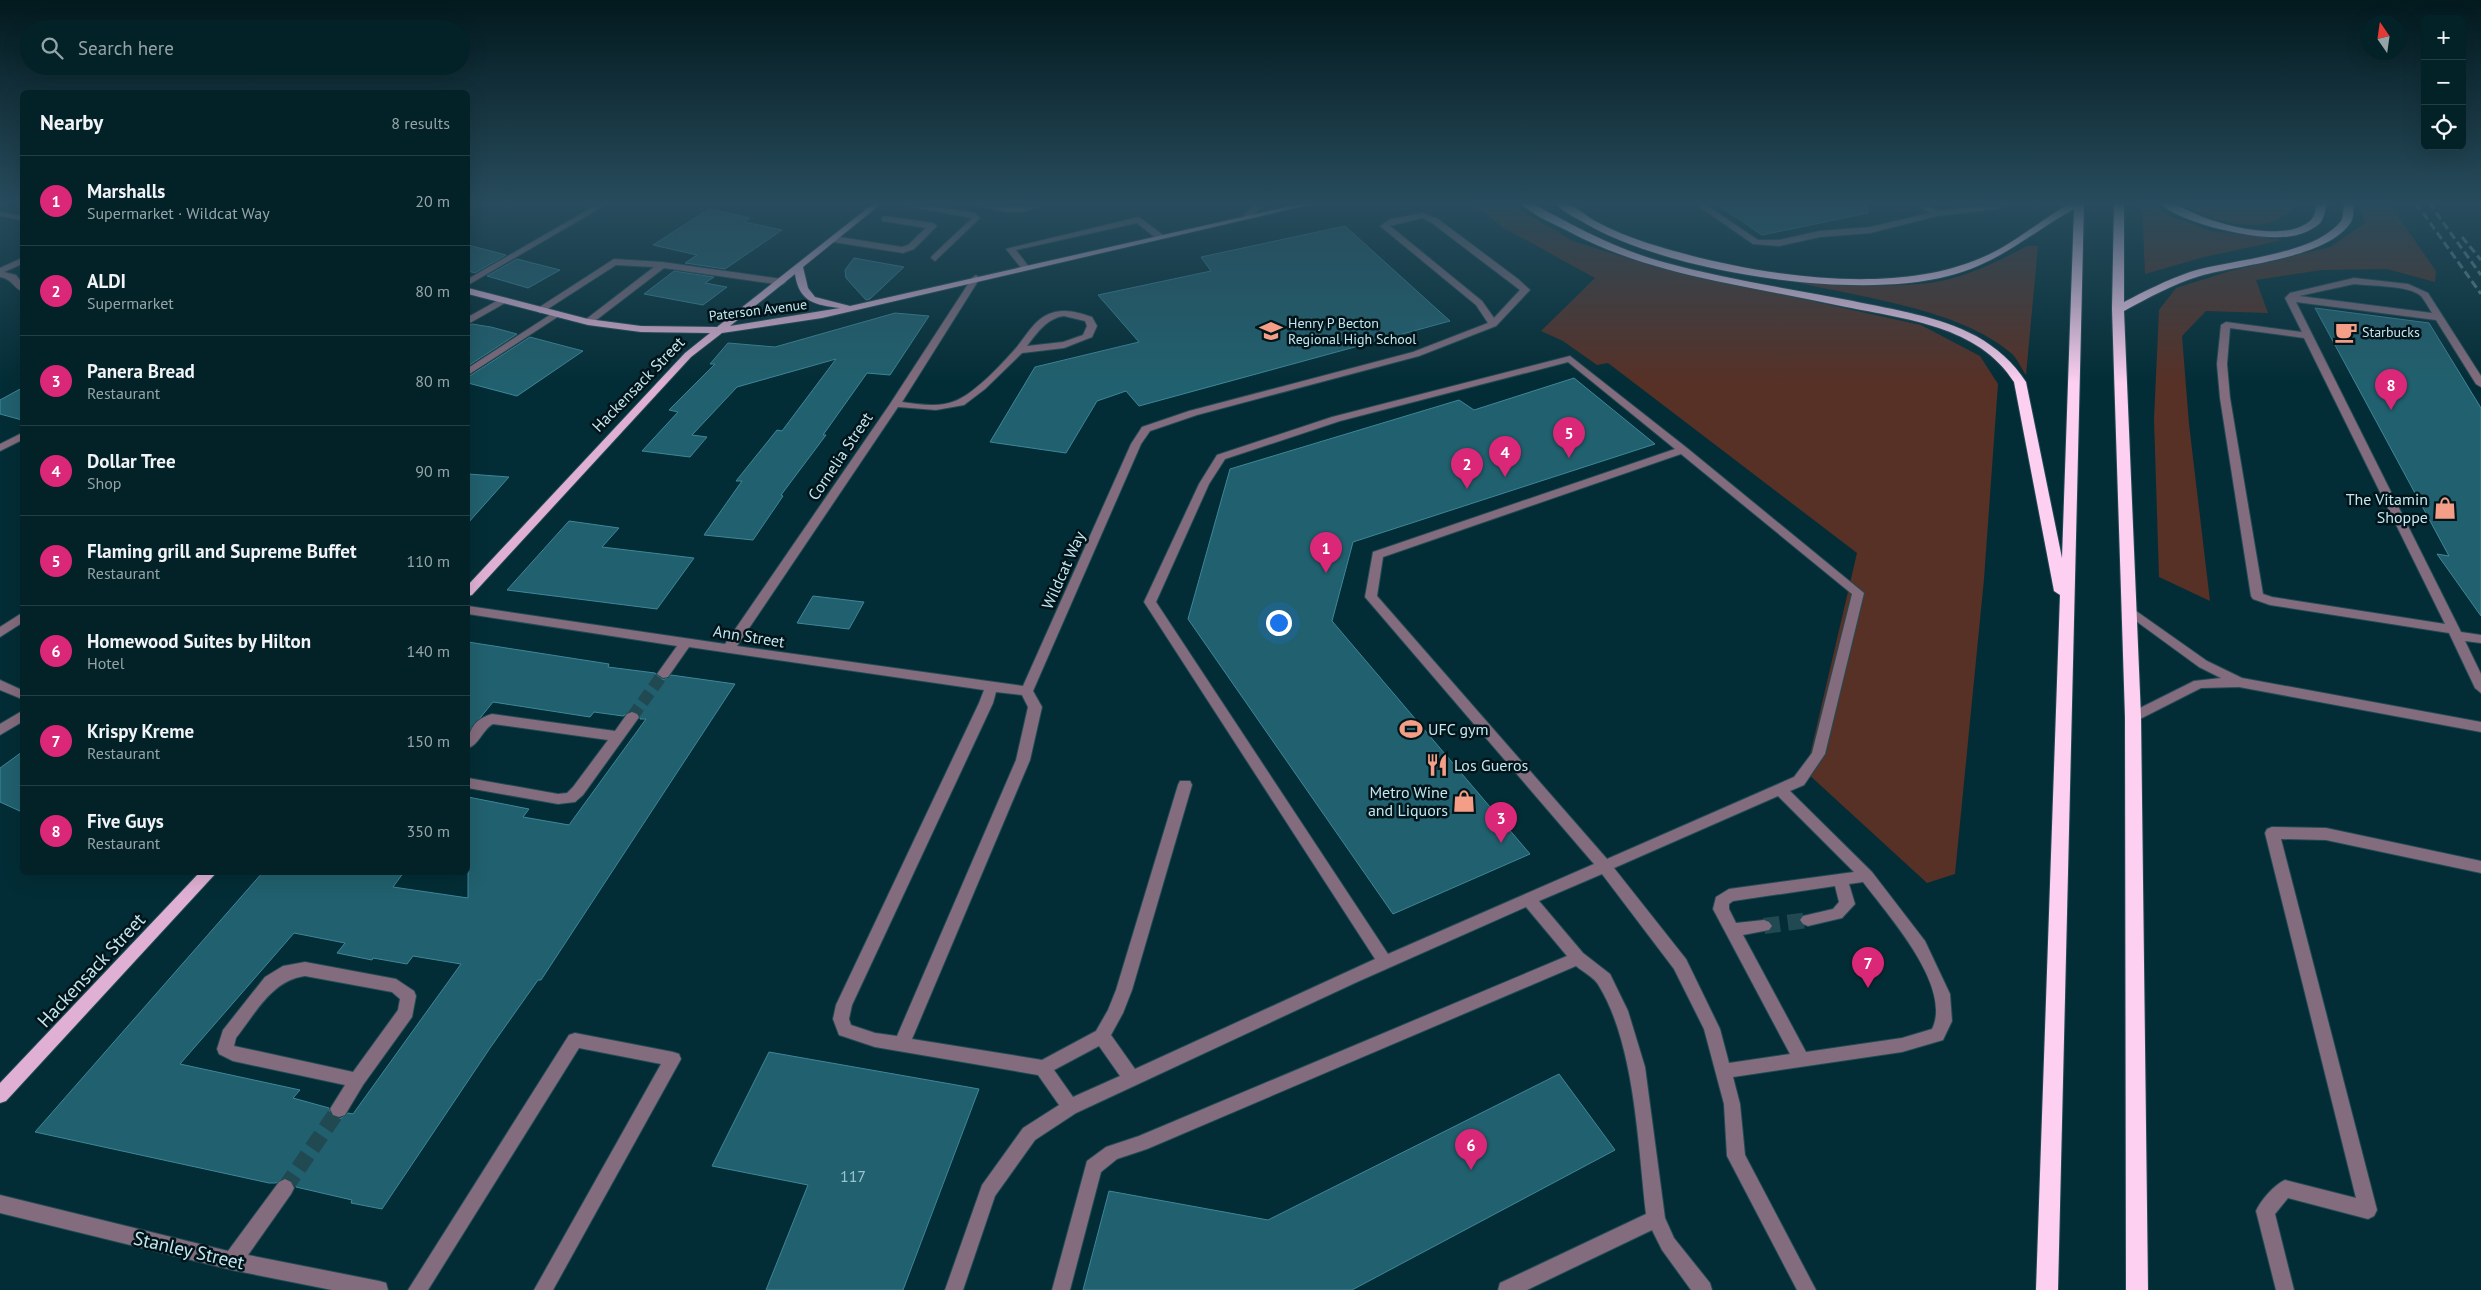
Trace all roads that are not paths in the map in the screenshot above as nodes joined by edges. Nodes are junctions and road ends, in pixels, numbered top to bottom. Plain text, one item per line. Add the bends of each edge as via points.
1 (18, 263) edge
2 (500, 263) edge
3 (612, 263) edge
4 (633, 263) edge
5 (805, 263) edge
6 (1021, 263) edge
7 (1046, 263) edge
8 (1430, 263) edge
9 (1491, 263) edge
10 (1659, 263) edge
11 (1712, 263) edge
12 (1979, 263) edge
13 (2074, 263) edge
14 (2118, 263) edge
15 (2241, 263) edge
16 (662, 265) junction
17 (799, 268) junction
18 (1025, 268) junction
19 (0, 272) edge
20 (976, 278) junction
21 (470, 281) edge
22 (782, 282) junction
23 (20, 286) edge
24 (470, 292) edge
25 (2290, 298) junction
26 (502, 301) junction
27 (855, 307) junction
28 (2118, 309) junction
29 (540, 310) junction
30 (556, 314) junction
31 (2438, 317) junction
32 (470, 320) edge
33 (588, 322) junction
34 (1493, 324) junction
35 (722, 330) junction
36 (2308, 336) junction
37 (1019, 350) junction
38 (470, 371) edge
39 (2481, 384) edge
40 (895, 404) junction
41 (20, 437) edge
42 (0, 448) edge
43 (1683, 450) junction
44 (470, 590) edge
45 (470, 610) edge
46 (2129, 610) junction
47 (20, 618) edge
48 (2067, 619) junction
49 (0, 633) edge
50 (2456, 633) junction
51 (2481, 639) edge
52 (686, 643) junction
53 (728, 649) junction
54 (663, 674) tunnel mouth
55 (2239, 682) junction
56 (0, 685) edge
57 (2480, 685) edge
58 (991, 687) junction
59 (1027, 691) junction
60 (20, 694) edge
61 (20, 717) edge
62 (632, 717) tunnel mouth
63 (2133, 717) junction
64 (2481, 727) edge
65 (0, 730) edge
66 (618, 736) junction
67 (470, 740) edge
68 (470, 783) edge
69 (1185, 785) dead end
70 (1780, 789) junction
71 (1604, 866) junction
72 (2481, 867) edge
73 (207, 875) edge
74 (1866, 876) junction
75 (1840, 879) junction
76 (1528, 899) junction
77 (1808, 920) tunnel mouth
78 (1764, 926) tunnel mouth
79 (1732, 930) junction
80 (1578, 958) junction
81 (1385, 962) junction
82 (1102, 1036) junction
83 (902, 1044) junction
84 (1802, 1060) junction
85 (1043, 1068) junction
86 (1724, 1071) junction
87 (1131, 1077) junction
88 (357, 1080) junction
89 (0, 1095) edge
90 (1070, 1107) junction
91 (339, 1109) tunnel mouth
92 (285, 1188) tunnel mouth
93 (0, 1204) edge
94 (1656, 1219) junction
95 (232, 1260) junction
96 (379, 1290) edge
97 (417, 1290) edge
98 (542, 1290) edge
99 (954, 1290) edge
100 (1061, 1290) edge
101 (1507, 1290) edge
102 (1703, 1290) edge
103 (1807, 1290) edge
104 (2047, 1290) edge
105 (2137, 1290) edge
106 (2285, 1290) edge

1 - 19 street
2 - 21 street
3 - 29 street
4 - 16 street
5 - 17 main road, Hackensack Street
6 - 18 street
7 - 18 main road, Paterson Avenue
8 - 34 street via 1479,303
9 - 34 street via 1525,290
10 - 48 highway via 1912,316 1963,334 1992,351 2014,371 2021,387
11 - 12 highway via 1810,280 1857,282 1948,273
13 - 48 highway
14 - 28 highway
15 - 28 highway via 2194,274
16 - 22 street
16 - 33 street
17 - 22 main road, Hackensack Street
17 - 27 main road via 804,293 817,303
18 - 20 main road, Paterson Avenue
19 - 23 street via 13,277
20 - 27 main road, Paterson Avenue
20 - 40 street, Cornelia Street
22 - 35 main road, Hackensack Street
24 - 26 main road, Paterson Avenue
25 - 31 street
25 - 31 street via 2306,291 2365,281 2419,291
25 - 36 street
26 - 29 main road, Paterson Avenue
26 - 32 street
27 - 35 main road, Paterson Avenue via 795,320
28 - 46 highway
29 - 30 main road, Paterson Avenue
30 - 33 main road, Paterson Avenue
30 - 38 street
31 - 39 street
33 - 35 main road, Paterson Avenue via 641,330
34 - 59 street, Wildcat Way via 1416,354 1193,413 1146,429 1136,444
35 - 44 main road, Hackensack Street via 688,355
36 - 50 street
36 - 50 street via 2226,325 2222,364 2225,398 2257,596 2270,601
37 - 37 street via 1046,317 1075,314 1088,319 1092,326 1087,337 1064,345
37 - 40 street via 970,398 959,404 939,407
40 - 53 street, Cornelia Street
41 - 42 street
43 - 70 street via 1858,593 1818,754 1799,781
43 - 71 street via 1377,555 1371,597
43 - 81 street via 1570,359 1336,419 1221,457 1204,484 1150,602
45 - 52 street, Ann Street
46 - 55 street via 2204,664
46 - 63 highway
47 - 49 street
48 - 104 highway
50 - 51 street
50 - 57 street
52 - 53 street, Ann Street
52 - 54 street
53 - 58 street, Ann Street
55 - 63 street via 2199,684
55 - 64 street
56 - 60 street
58 - 59 street, Ann Street
58 - 83 street via 844,1005 841,1019 845,1030 858,1036
59 - 83 street via 1035,707 1023,760
61 - 65 street
62 - 66 street
63 - 105 highway
66 - 67 street via 492,718
66 - 68 street via 570,798 558,799
69 - 82 street via 1124,990 1116,1013
70 - 71 street
70 - 74 street
71 - 76 street
71 - 86 street via 1680,964 1712,1029
72 - 106 street via 2326,834 2272,833 2368,1210 2285,1189 2265,1211
73 - 89 main road, Hackensack Street
74 - 75 street
74 - 84 street via 1920,946 1942,994 1944,1021 1937,1035 1902,1045
75 - 77 street via 1847,904 1837,914
75 - 79 street via 1729,895 1721,901 1721,909
76 - 80 street
76 - 81 street
78 - 79 street
79 - 84 street
80 - 94 street via 1604,979 1620,1011 1637,1066
80 - 100 street via 1141,1144 1112,1153 1093,1168
81 - 87 street
82 - 85 street
82 - 87 street
83 - 85 street
84 - 86 street
85 - 90 street
86 - 103 street via 1732,1104 1736,1156
87 - 90 street
88 - 88 street via 406,1012 408,996 396,986 305,969 288,971 271,982 228,1035 225,1049 234,1054
88 - 91 street
90 - 99 street via 1029,1134 988,1191
92 - 95 street
93 - 95 street, Stanley Street
94 - 101 street
94 - 102 street via 1668,1244
95 - 96 street, Stanley Street
97 - 98 street via 575,1040 673,1059

